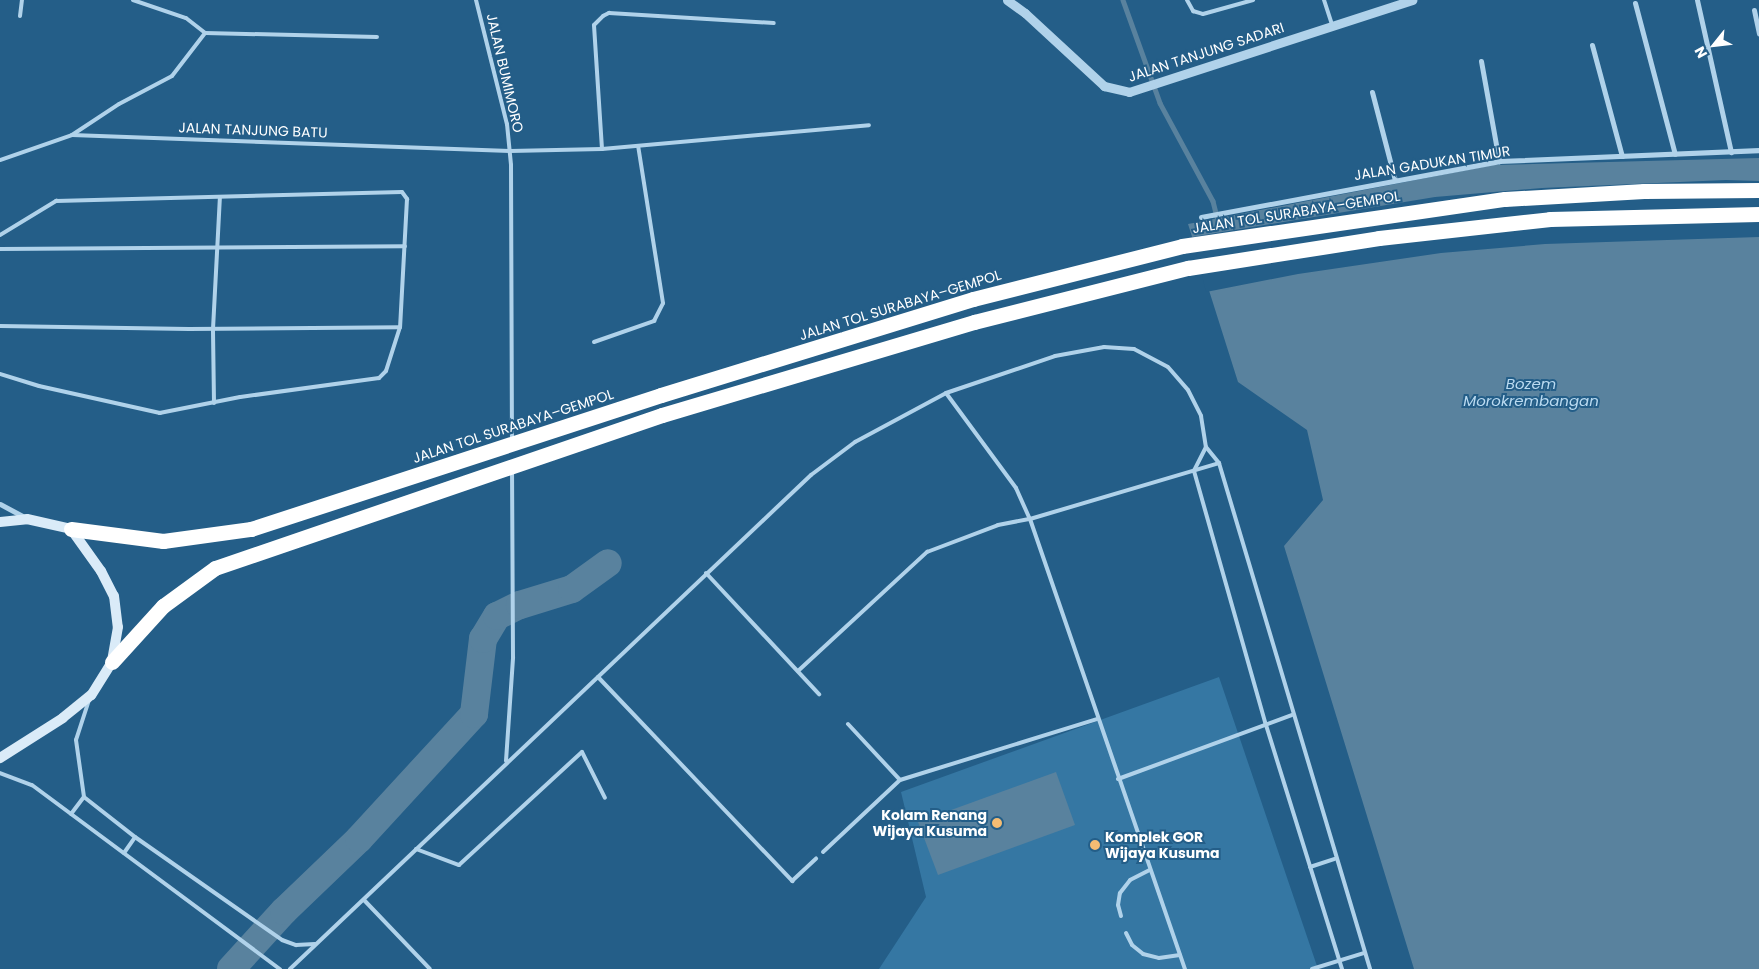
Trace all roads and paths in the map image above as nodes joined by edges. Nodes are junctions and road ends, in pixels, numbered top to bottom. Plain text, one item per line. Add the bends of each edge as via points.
1 (22, 0) edge
2 (133, 0) edge
3 (476, 0) edge
4 (1007, 0) edge
5 (1188, 0) edge
6 (1253, 0) edge
7 (1324, 0) edge
8 (1412, 0) edge
9 (1697, 0) edge
10 (1635, 3) dead end
11 (1754, 10) dead end
12 (20, 16) dead end
13 (774, 23) dead end
14 (1332, 25) junction
15 (205, 33) junction
16 (1759, 33) edge
17 (377, 37) dead end
18 (1592, 45) dead end
19 (1481, 62) dead end
20 (1372, 92) dead end
21 (869, 125) dead end
22 (72, 135) junction
23 (638, 146) junction
24 (602, 149) junction
25 (510, 150) junction
26 (1759, 150) edge
27 (1731, 152) junction
28 (1675, 154) junction
29 (1622, 156) junction
30 (0, 160) edge
31 (1499, 161) junction
32 (1395, 180) junction
33 (1759, 190) edge
34 (220, 198) junction
35 (1759, 214) edge
36 (1201, 217) dead end
37 (0, 235) edge
38 (405, 246) junction
39 (217, 248) junction
40 (0, 249) edge
41 (0, 326) edge
42 (400, 327) junction
43 (213, 329) junction
44 (594, 342) dead end
45 (0, 374) edge
46 (946, 393) junction
47 (214, 403) junction
48 (1206, 447) junction
49 (512, 449) dead end
50 (512, 459) dead end
51 (1219, 463) junction
52 (1194, 471) junction
53 (0, 504) edge
54 (27, 519) junction
55 (1030, 519) junction
56 (0, 522) edge
57 (71, 529) junction
58 (706, 572) junction
59 (112, 662) junction
60 (798, 671) junction
61 (598, 677) junction
62 (819, 694) dead end
63 (91, 696) junction
64 (1292, 715) junction
65 (1097, 719) junction
66 (848, 724) dead end
67 (1266, 725) junction
68 (0, 758) edge
69 (506, 762) junction
70 (0, 773) edge
71 (900, 780) junction
72 (1118, 780) junction
73 (84, 797) junction
74 (605, 798) dead end
75 (71, 814) junction
76 (135, 837) junction
77 (416, 849) junction
78 (823, 852) dead end
79 (124, 854) junction
80 (816, 859) dead end
81 (1336, 859) junction
82 (1310, 867) junction
83 (1150, 870) junction
84 (364, 900) junction
85 (1121, 916) dead end
86 (1126, 933) dead end
87 (316, 944) junction
88 (1364, 953) junction
89 (1180, 955) junction
90 (1340, 961) junction
91 (280, 969) edge
92 (290, 969) edge
93 (430, 969) edge
94 (1185, 969) edge
95 (1312, 969) edge
96 (1342, 969) edge
97 (1370, 969) edge

1 - 12 lane
2 - 15 lane via 186,18
3 - 25 lane, JALAN BUMIMORO
4 - 14 street, JALAN TANJUNG SADARI via 1104,86 1129,92
5 - 6 lane via 1193,11 1203,14
7 - 14 lane
8 - 14 street, JALAN TANJUNG SADARI
9 - 27 street
10 - 28 street
11 - 16 street
13 - 24 lane via 609,13 603,16 594,25
15 - 17 lane
15 - 22 lane via 172,76
18 - 29 street
19 - 31 street
20 - 32 street
21 - 23 lane, JALAN TANJUNG BATU
22 - 25 lane, JALAN TANJUNG BATU
22 - 30 lane, JALAN TANJUNG BATU
23 - 24 lane, JALAN TANJUNG BATU
23 - 44 lane via 663,303 654,321
24 - 25 lane, JALAN TANJUNG BATU
25 - 49 lane, JALAN BUMIMORO
26 - 27 street, JALAN GADUKAN TIMUR
27 - 28 street, JALAN GADUKAN TIMUR
28 - 29 street, JALAN GADUKAN TIMUR
29 - 31 street, JALAN GADUKAN TIMUR
31 - 32 street, JALAN GADUKAN TIMUR
32 - 36 street, JALAN GADUKAN TIMUR
33 - 57 highway, JALAN TOL SURABAYA–GEMPOL via 1644,191 1514,198 1372,216 1182,246 944,308 661,395 258,527 163,541
34 - 37 lane via 56,202
34 - 38 lane via 402,192 407,199
34 - 39 lane
35 - 59 highway via 1550,219 1379,238 1188,268 974,322 662,416 215,568 163,606
38 - 39 lane
38 - 42 lane
39 - 40 lane
39 - 43 lane
41 - 43 lane
42 - 43 lane
42 - 47 lane via 386,371 379,378
43 - 47 lane
45 - 47 lane via 160,413
46 - 48 lane via 1055,356 1104,347 1134,349 1168,367 1188,390 1200,416
46 - 55 lane via 1016,488
46 - 58 lane via 856,442 811,475
48 - 51 lane
48 - 52 lane
50 - 69 lane via 513,657
51 - 52 lane
51 - 64 lane
52 - 55 lane
52 - 67 lane
53 - 54 street
54 - 56 main road
54 - 57 main road
55 - 60 lane via 998,525 928,552
55 - 65 lane
57 - 59 main road via 101,570 114,596 118,627
58 - 60 lane
58 - 61 lane
59 - 63 main road
60 - 62 lane
61 - 69 lane
61 - 80 lane via 792,881
63 - 68 main road
63 - 73 lane via 76,740
64 - 67 lane
64 - 81 lane
65 - 71 lane
65 - 72 lane
66 - 71 lane
67 - 72 lane
67 - 82 lane
69 - 77 lane
70 - 75 lane via 32,785
71 - 78 lane
72 - 83 lane
73 - 75 lane
73 - 76 lane
74 - 77 lane via 582,752 459,865
75 - 79 lane
76 - 79 lane
76 - 87 lane via 282,940 296,945
77 - 84 lane
79 - 91 lane
81 - 82 lane
81 - 88 lane
82 - 90 lane
83 - 85 lane via 1130,880 1120,893 1118,905
83 - 89 lane
84 - 87 lane
84 - 93 lane
86 - 89 lane via 1132,945 1143,954 1159,958
87 - 92 lane
88 - 90 lane
88 - 97 lane
89 - 94 lane
90 - 95 lane
90 - 96 lane

